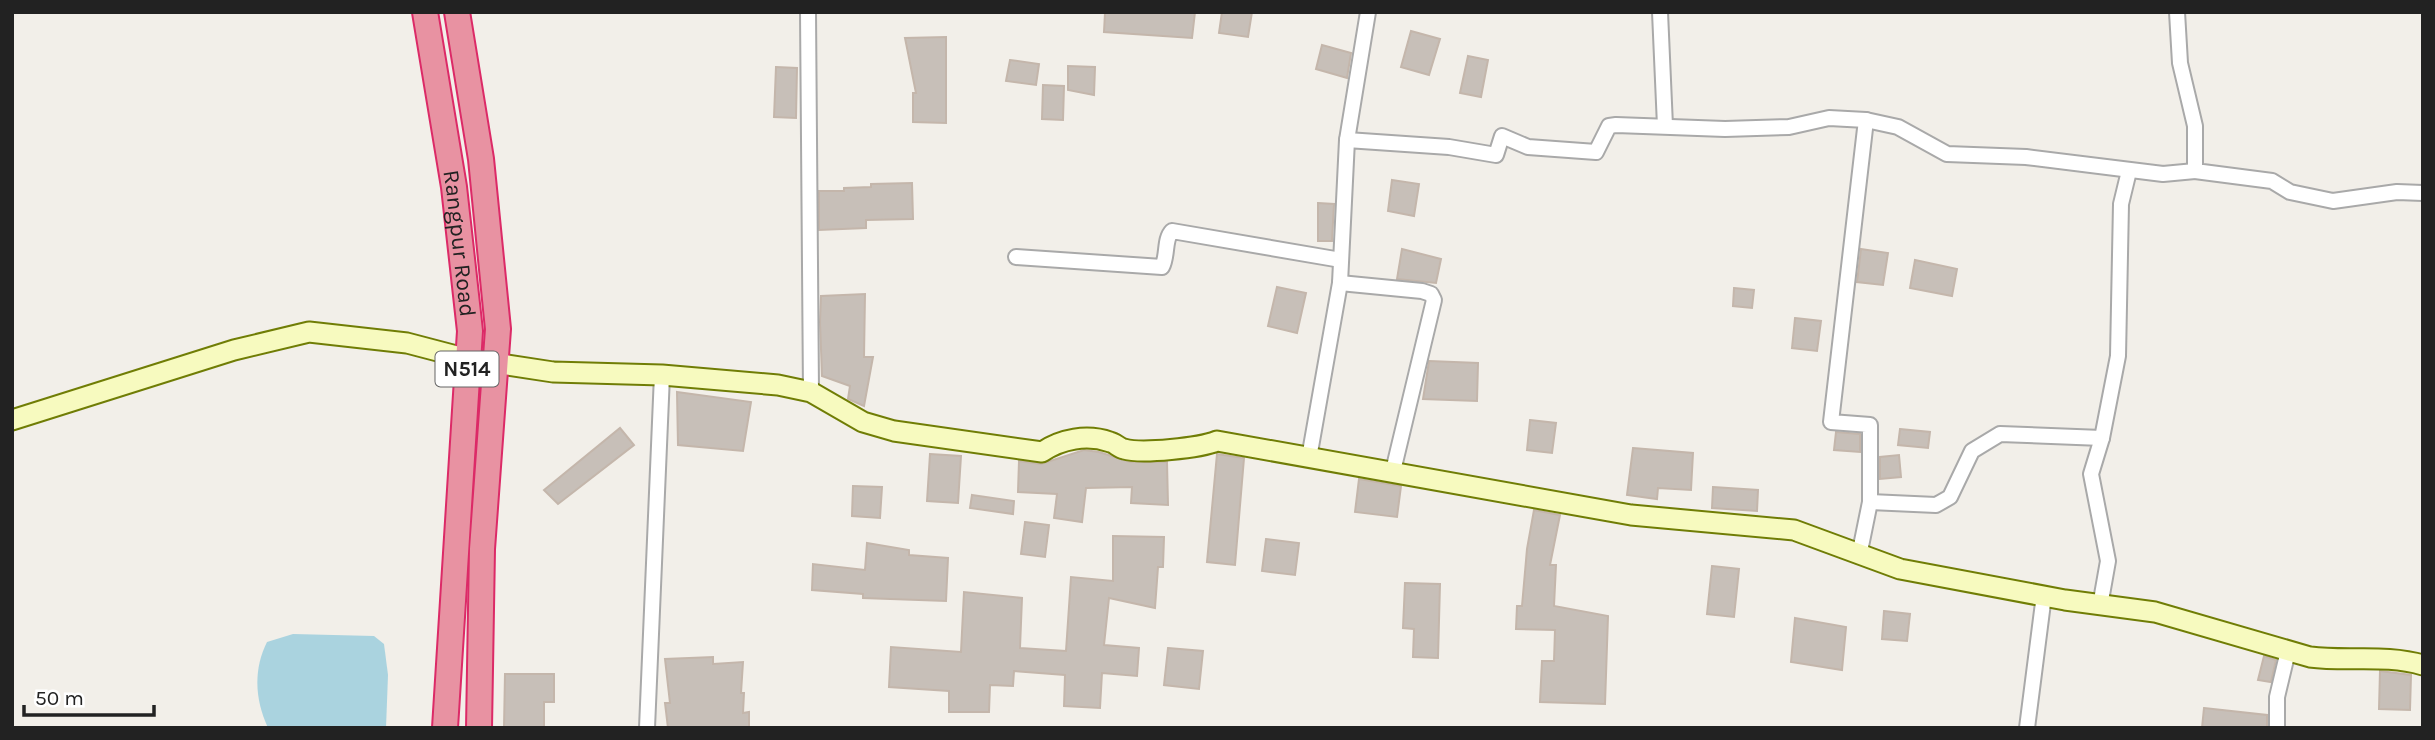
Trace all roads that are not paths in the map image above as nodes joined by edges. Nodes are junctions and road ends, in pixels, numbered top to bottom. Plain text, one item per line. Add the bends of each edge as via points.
1 (425, 12) edge
2 (457, 12) edge
3 (808, 12) edge
4 (1368, 12) edge
5 (1660, 12) edge
6 (2177, 12) edge
7 (1866, 120) junction
8 (1665, 126) junction
9 (1348, 140) junction
10 (2129, 171) junction
11 (2195, 171) junction
12 (2423, 193) edge
13 (1016, 257) dead end
14 (1341, 260) junction
15 (1340, 283) junction
16 (468, 359) junction
17 (498, 363) junction
18 (662, 375) junction
19 (811, 393) junction
20 (12, 420) edge
21 (2102, 438) junction
22 (1308, 458) junction
23 (1393, 471) junction
24 (1870, 502) junction
25 (1859, 556) junction
26 (2044, 595) junction
27 (2100, 606) junction
28 (2288, 651) junction
29 (2423, 665) edge
30 (445, 728) edge
31 (479, 728) edge
32 (646, 728) edge
33 (2027, 728) edge
34 (2277, 728) edge

1 - 16 highway, Rangpur Road / N514 via 454,187 470,331
2 - 17 highway, Rangpur Road / N514 via 481,159
3 - 19 street
4 - 9 street
5 - 8 street
6 - 11 street via 2180,63 2195,126
7 - 8 street via 1829,118 1789,127 1726,129
7 - 10 street via 1898,127 1947,154 2026,157
7 - 24 street via 1831,422 1870,425
8 - 9 street via 1609,126 1596,152 1528,148 1502,136 1496,155
9 - 14 street
10 - 11 street
10 - 21 street via 2121,204 2118,356
11 - 12 street via 2262,179 2290,192 2333,201
13 - 14 street via 1162,267 1172,231
14 - 15 street
15 - 22 street
15 - 23 street via 1422,291 1434,300
16 - 17 street
16 - 20 street via 407,343 309,332 234,350
16 - 30 highway, Rangpur Road / N514
17 - 18 street via 586,374
17 - 31 highway, Rangpur Road / N514 via 482,549
18 - 19 street via 778,385
18 - 32 street
19 - 22 street via 863,422 942,440 1042,452 1056,443 1083,438 1110,442 1125,450 1198,448 1217,441
21 - 24 street via 2000,434 1972,452 1950,497 1936,505
21 - 27 street via 2091,474 2108,561
22 - 23 street
23 - 25 street via 1640,516 1794,530
24 - 25 street
25 - 26 street via 1933,577
26 - 27 street
26 - 33 street
27 - 28 street via 2155,612
28 - 29 street via 2330,660 2387,657
28 - 34 street via 2277,697

